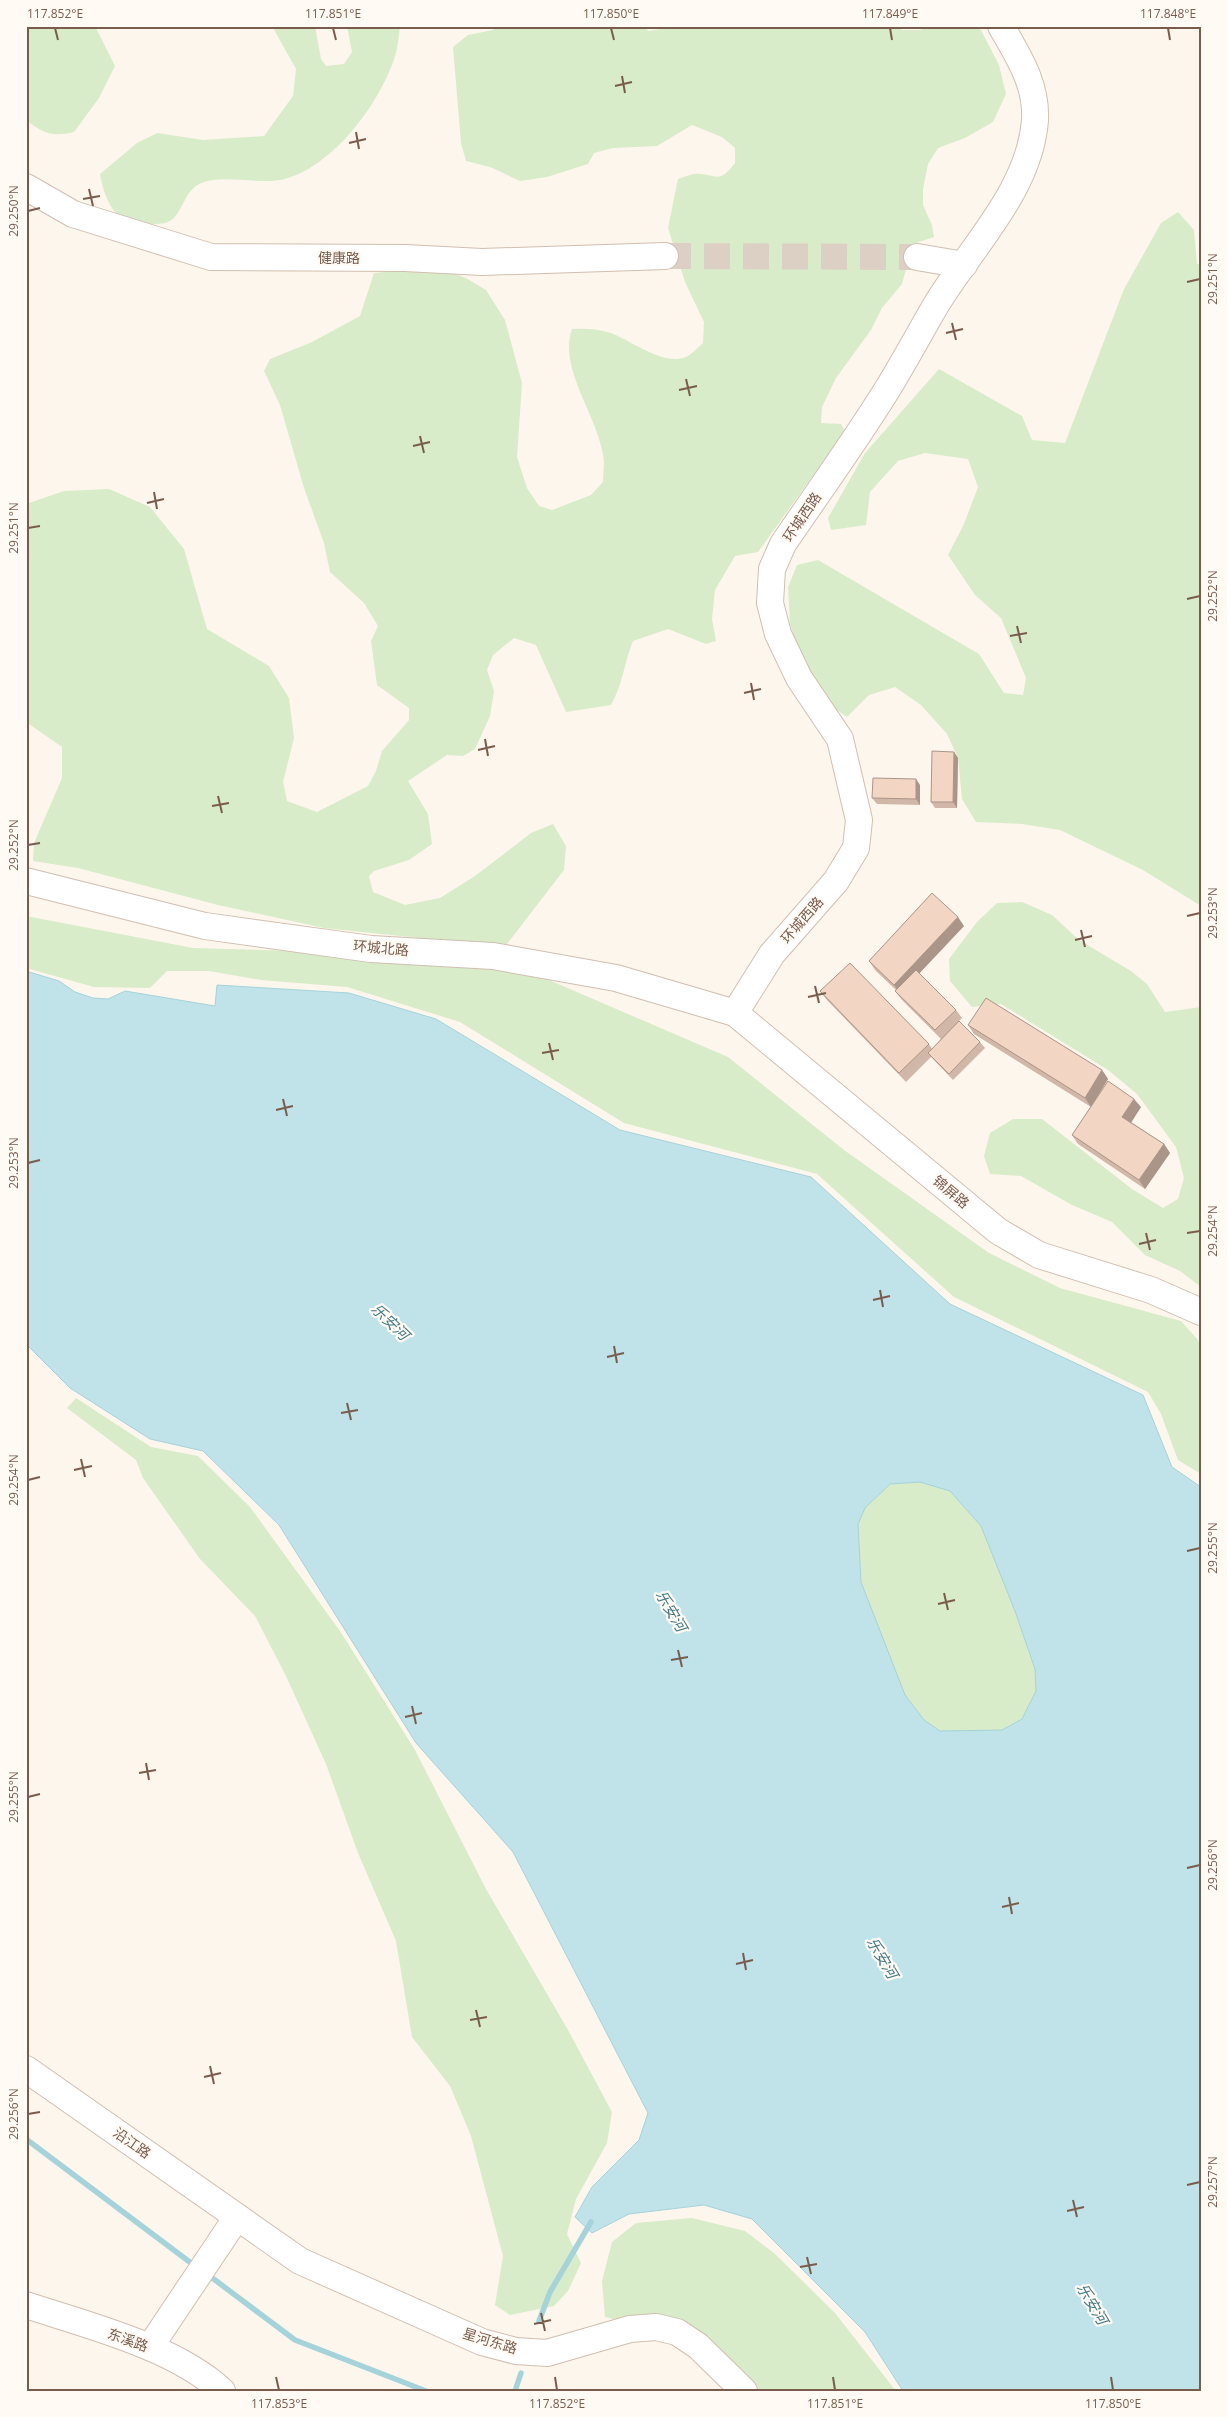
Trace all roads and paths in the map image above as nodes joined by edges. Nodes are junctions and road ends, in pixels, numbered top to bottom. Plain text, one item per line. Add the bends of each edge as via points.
1 (1001, 26) edge
2 (26, 187) edge
3 (665, 256) tunnel mouth
4 (917, 257) tunnel mouth
5 (964, 265) junction
6 (26, 881) edge
7 (735, 1013) junction
8 (1201, 1312) edge
9 (26, 2070) edge
10 (237, 2217) junction
11 (26, 2305) edge
12 (150, 2347) junction
13 (222, 2391) edge
14 (744, 2391) edge

1 - 5 street, 环城西路 via 1024,66 1035,95 1030,155 999,214
2 - 3 street, 健康路 via 73,214 211,257 405,258 482,262
4 - 5 street
5 - 7 street, 环城西路 via 937,303 884,394 784,544 772,569 770,603 778,634 800,678 840,739 860,820 856,848 836,881 772,954
6 - 7 street, 环城北路 via 206,926 371,949 493,956 616,978
7 - 8 street, 锦屏路 via 998,1231 1038,1255 1151,1290
9 - 10 street, 沿江路
10 - 12 street
10 - 14 street, 星河东路 via 300,2261 482,2342 516,2351 547,2353 656,2326 677,2332 698,2346
11 - 12 street, 东溪路
12 - 13 street, 东溪路

